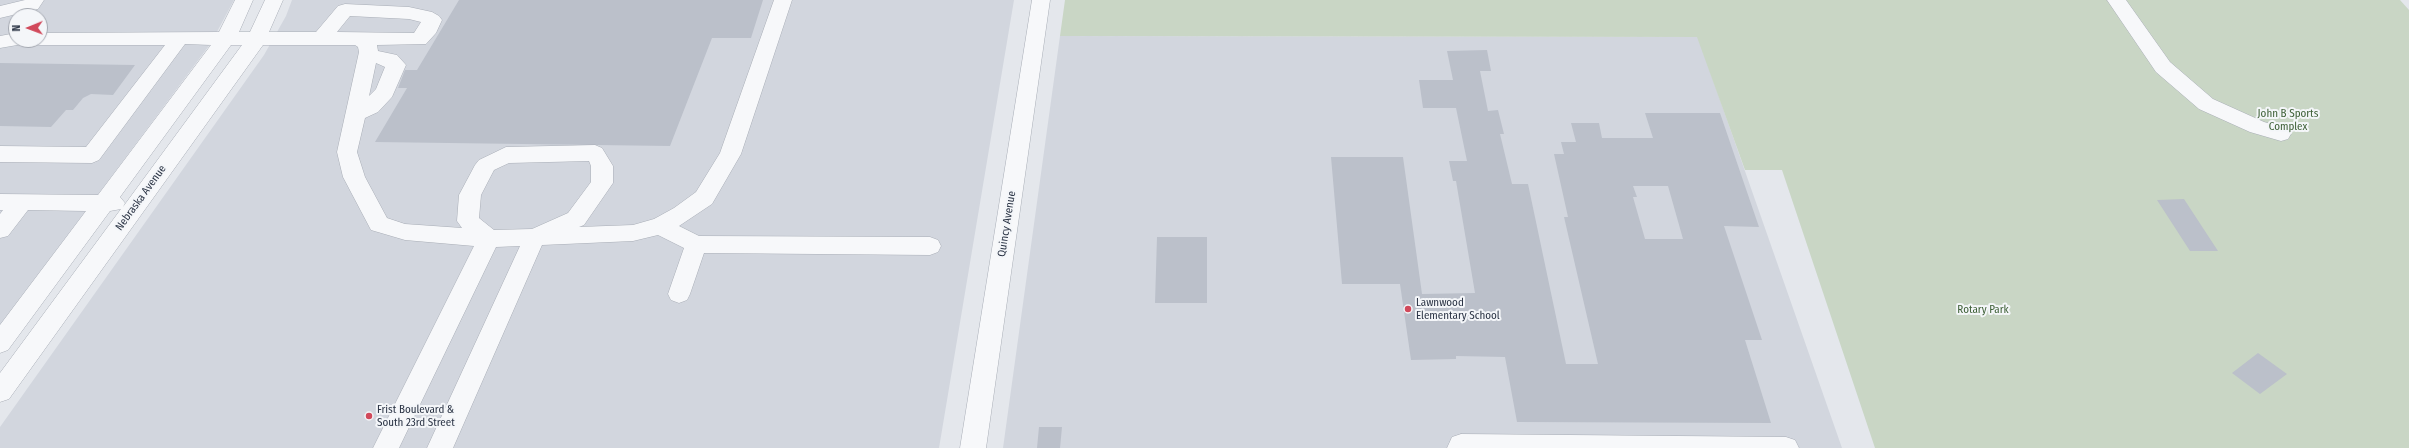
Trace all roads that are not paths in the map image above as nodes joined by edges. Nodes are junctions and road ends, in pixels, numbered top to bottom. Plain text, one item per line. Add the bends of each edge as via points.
1 (35, 0) edge
2 (244, 0) edge
3 (274, 0) edge
4 (782, 0) edge
5 (1041, 0) edge
6 (2116, 0) edge
7 (0, 12) edge
8 (180, 38) junction
9 (226, 38) junction
10 (48, 39) edge
11 (321, 39) junction
12 (256, 40) junction
13 (364, 47) junction
14 (356, 114) junction
15 (2282, 134) dead end
16 (0, 154) edge
17 (0, 202) edge
18 (22, 202) junction
19 (104, 203) junction
20 (137, 204) junction
21 (660, 226) junction
22 (0, 230) edge
23 (535, 237) junction
24 (489, 239) junction
25 (696, 244) junction
26 (930, 246) dead end
27 (679, 294) dead end
28 (0, 343) edge
29 (0, 392) edge
30 (386, 448) edge
31 (440, 448) edge
32 (973, 448) edge
33 (1460, 448) edge
34 (1786, 448) edge

1 - 7 street via 31,5
2 - 9 street
3 - 12 street, Nebraska Avenue
4 - 21 street via 730,154 704,198
5 - 32 street, Quincy Avenue
6 - 15 street via 2163,66 2183,86 2206,104
8 - 9 street
8 - 10 street
8 - 16 street via 92,154
9 - 12 street
9 - 19 street
11 - 12 street
11 - 13 street
11 - 13 street via 345,10 409,13 432,20 419,39
12 - 20 street, Nebraska Avenue
13 - 14 street
13 - 14 street via 396,65 385,92 371,107
14 - 24 street via 347,152 349,163 380,224 405,232
17 - 18 street
18 - 19 street
18 - 22 street
19 - 20 street
19 - 28 street
20 - 29 street, Nebraska Avenue
21 - 23 street via 633,233
21 - 25 street
23 - 24 street
23 - 24 street via 576,219 591,200 602,183 602,166 595,154 506,155 486,165 470,195 468,221
23 - 31 street
24 - 30 street
25 - 26 street
25 - 27 street
33 - 34 street via 1461,445 1469,445

